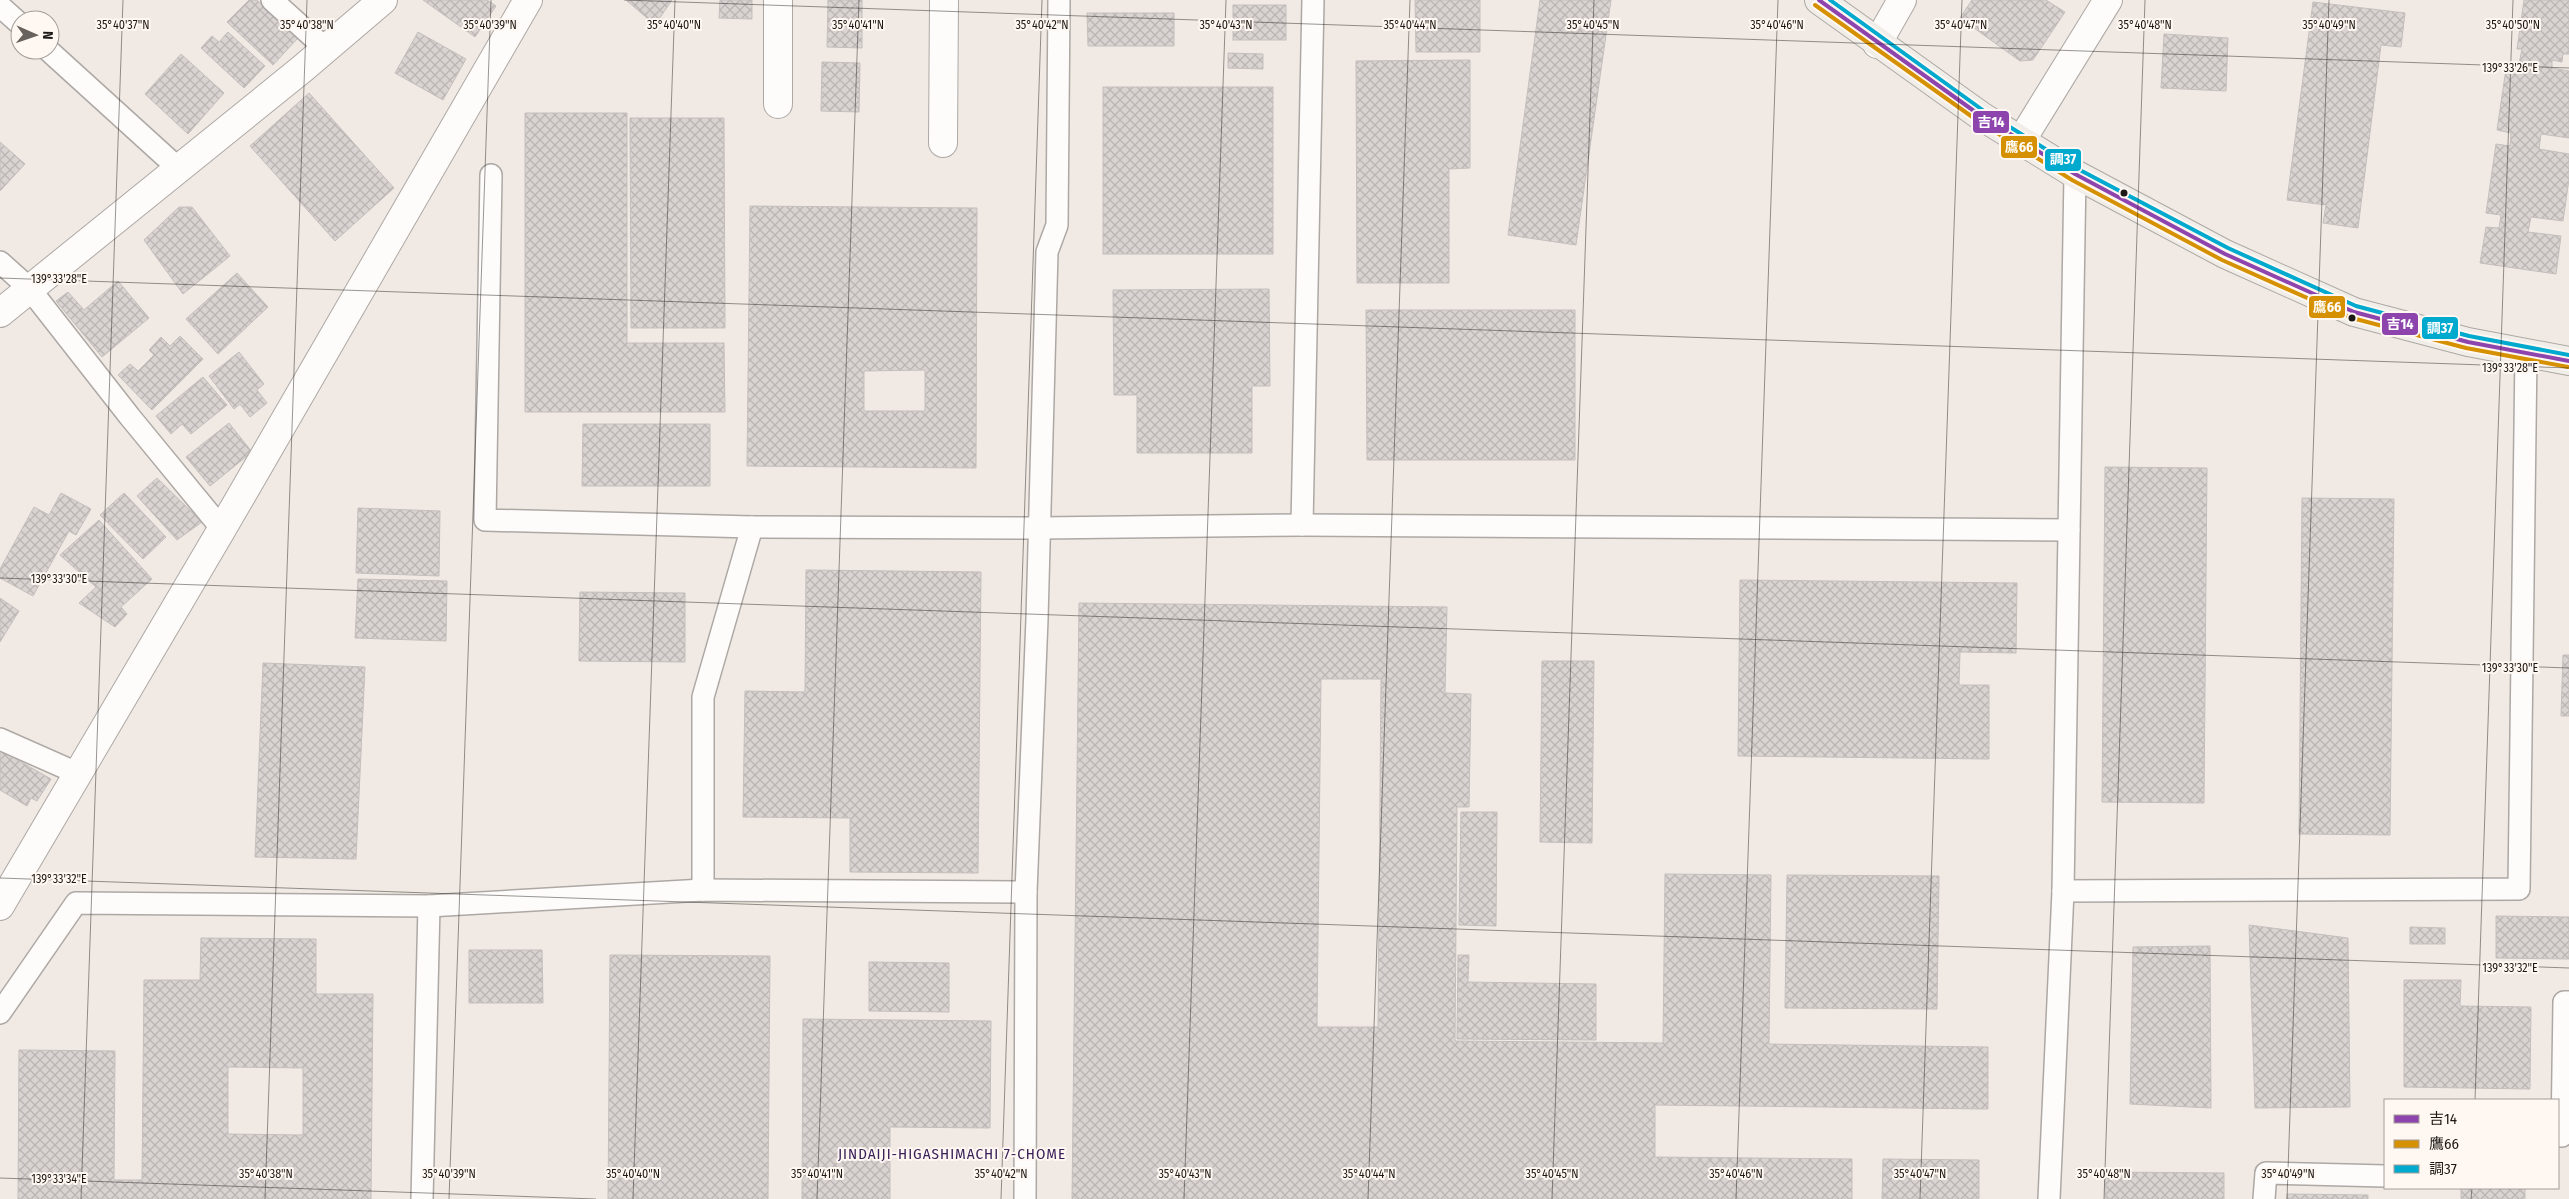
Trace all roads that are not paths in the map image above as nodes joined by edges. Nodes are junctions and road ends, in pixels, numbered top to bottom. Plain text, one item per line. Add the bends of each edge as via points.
1 (272, 0) edge
2 (383, 0) edge
3 (528, 0) edge
4 (778, 0) edge
5 (944, 0) edge
6 (1059, 0) edge
7 (1313, 0) edge
8 (1819, 0) edge
9 (1902, 0) edge
10 (2108, 0) edge
11 (0, 6) edge
12 (10, 15) edge
13 (1877, 44) junction
14 (325, 48) junction
15 (59, 60) edge
16 (778, 104) dead end
17 (2021, 141) junction
18 (942, 143) dead end
19 (179, 169) junction
20 (491, 174) dead end
21 (2074, 174) junction
22 (0, 262) edge
23 (29, 288) junction
24 (0, 312) edge
25 (2526, 352) junction
26 (2569, 361) edge
27 (1302, 525) junction
28 (752, 527) junction
29 (222, 528) junction
30 (1040, 528) junction
31 (2069, 530) junction
32 (0, 738) edge
33 (79, 774) junction
34 (703, 890) junction
35 (1026, 892) junction
36 (2063, 892) junction
37 (0, 906) edge
38 (429, 906) junction
39 (2569, 1002) edge
40 (0, 1013) edge
41 (2559, 1136) edge
42 (2384, 1176) edge
43 (422, 1199) edge
44 (1025, 1199) edge
45 (2049, 1199) edge
46 (2264, 1199) edge

1 - 14 lane
2 - 14 street
3 - 29 street
4 - 16 street
5 - 18 street
6 - 30 lane via 1058,225 1047,252
7 - 27 lane
8 - 13 main road
9 - 13 street
10 - 17 street
11 - 12 lane
13 - 17 main road
14 - 19 street
15 - 19 lane
17 - 21 main road
19 - 23 street
20 - 28 lane via 485,520
21 - 25 main road via 2225,254 2354,312 2430,333
21 - 31 lane
22 - 23 lane
23 - 24 street
23 - 29 lane
25 - 26 main road
25 - 36 lane via 2519,889
27 - 30 lane
27 - 31 lane
28 - 30 lane
28 - 34 lane via 704,697
29 - 33 street
30 - 35 lane
31 - 36 lane
32 - 33 lane
33 - 37 street
34 - 35 lane
34 - 38 lane
35 - 44 lane
36 - 45 lane
38 - 40 lane via 76,903
38 - 43 lane
39 - 41 lane via 2564,1002 2562,1136
42 - 46 lane via 2266,1173

